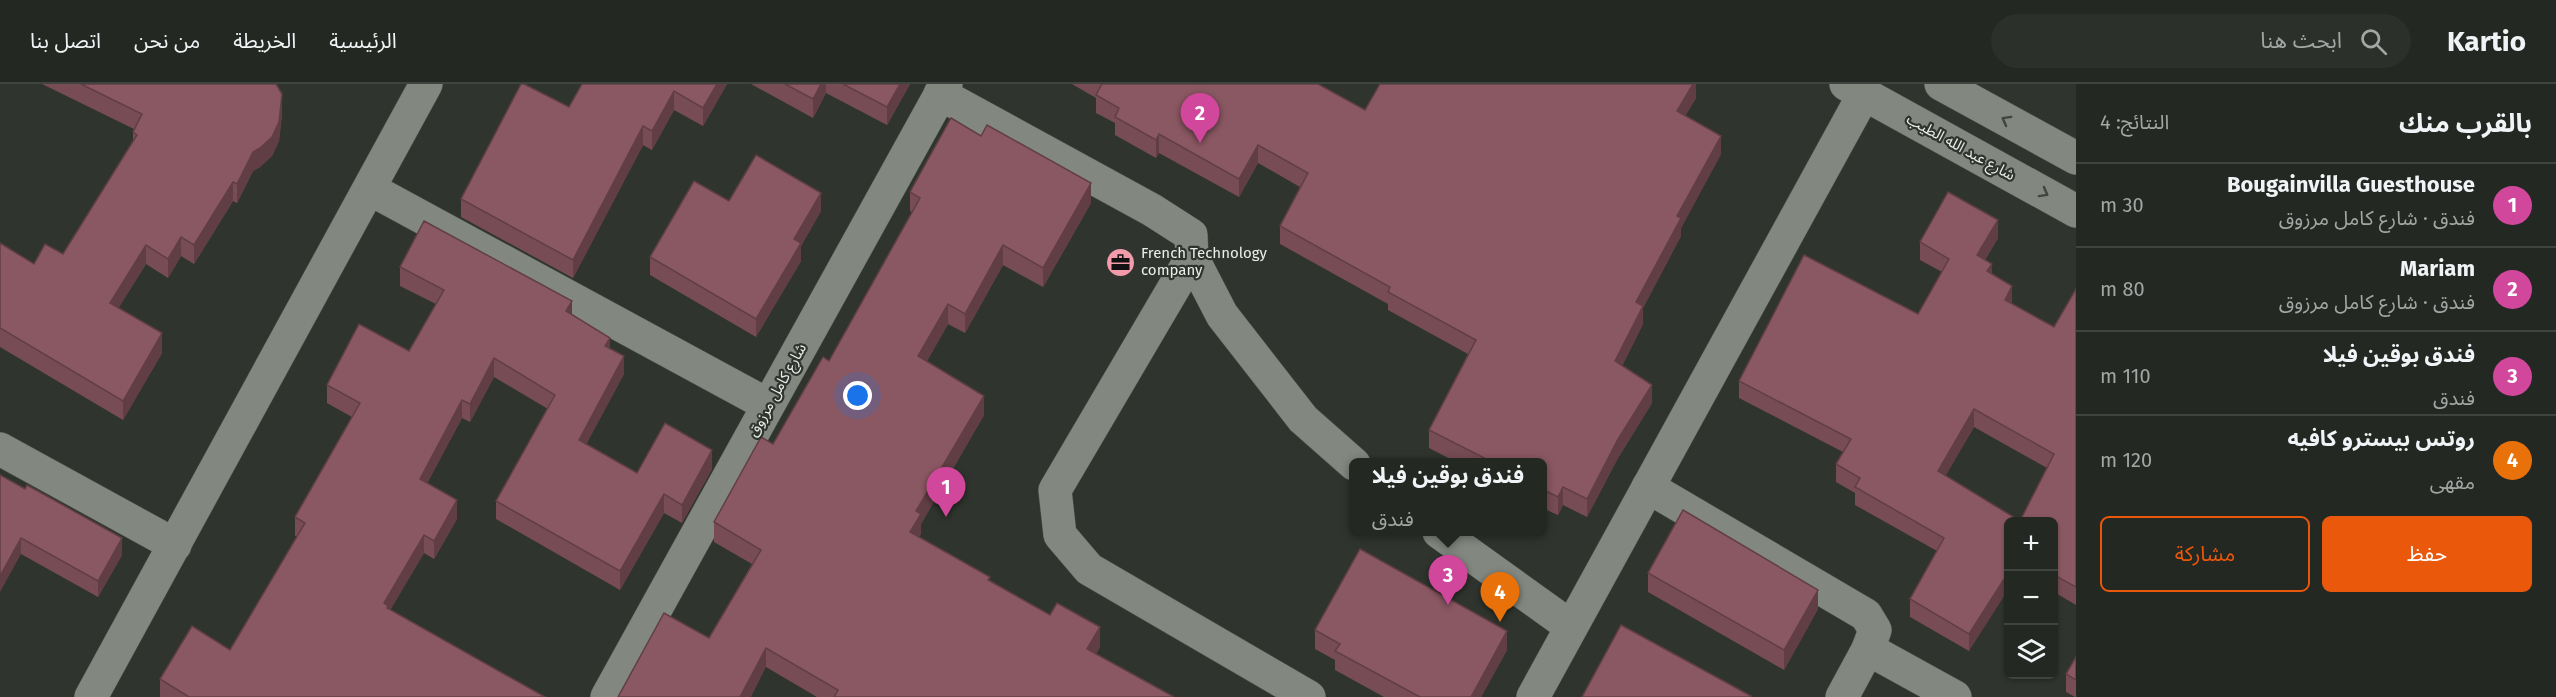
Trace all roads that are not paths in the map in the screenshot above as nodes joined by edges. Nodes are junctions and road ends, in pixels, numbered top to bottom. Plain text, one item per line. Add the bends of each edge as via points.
1 (426, 84) edge
2 (1941, 84) edge
3 (943, 89) edge
4 (1855, 89) edge
5 (2076, 158) edge
6 (370, 189) junction
7 (2076, 211) edge
8 (1192, 256) junction
9 (768, 405) junction
10 (0, 449) edge
11 (1349, 460) edge
12 (1648, 487) junction
13 (1446, 536) edge
14 (175, 545) junction
15 (1570, 626) junction
16 (1868, 649) junction
17 (92, 697) edge
18 (607, 697) edge
19 (1309, 697) edge
20 (1533, 697) edge
21 (1842, 697) edge
22 (1955, 697) edge

1 - 6 street
5 -> 2 street
3 - 8 street via 1191,235
3 - 9 street, شارع كامل مرزوق
4 -> 7 street, شارع عبد الله الطيب
4 - 12 street
6 - 9 street
6 - 14 street
8 - 11 street via 1222,315 1295,410
8 - 19 street via 1055,490 1060,535 1089,569
9 - 18 street, شارع كامل مرزوق
10 - 14 street
12 - 15 street
12 - 16 street via 1866,615 1875,630
13 - 15 street
14 - 17 street
15 - 20 street
16 - 21 street
16 - 22 street

